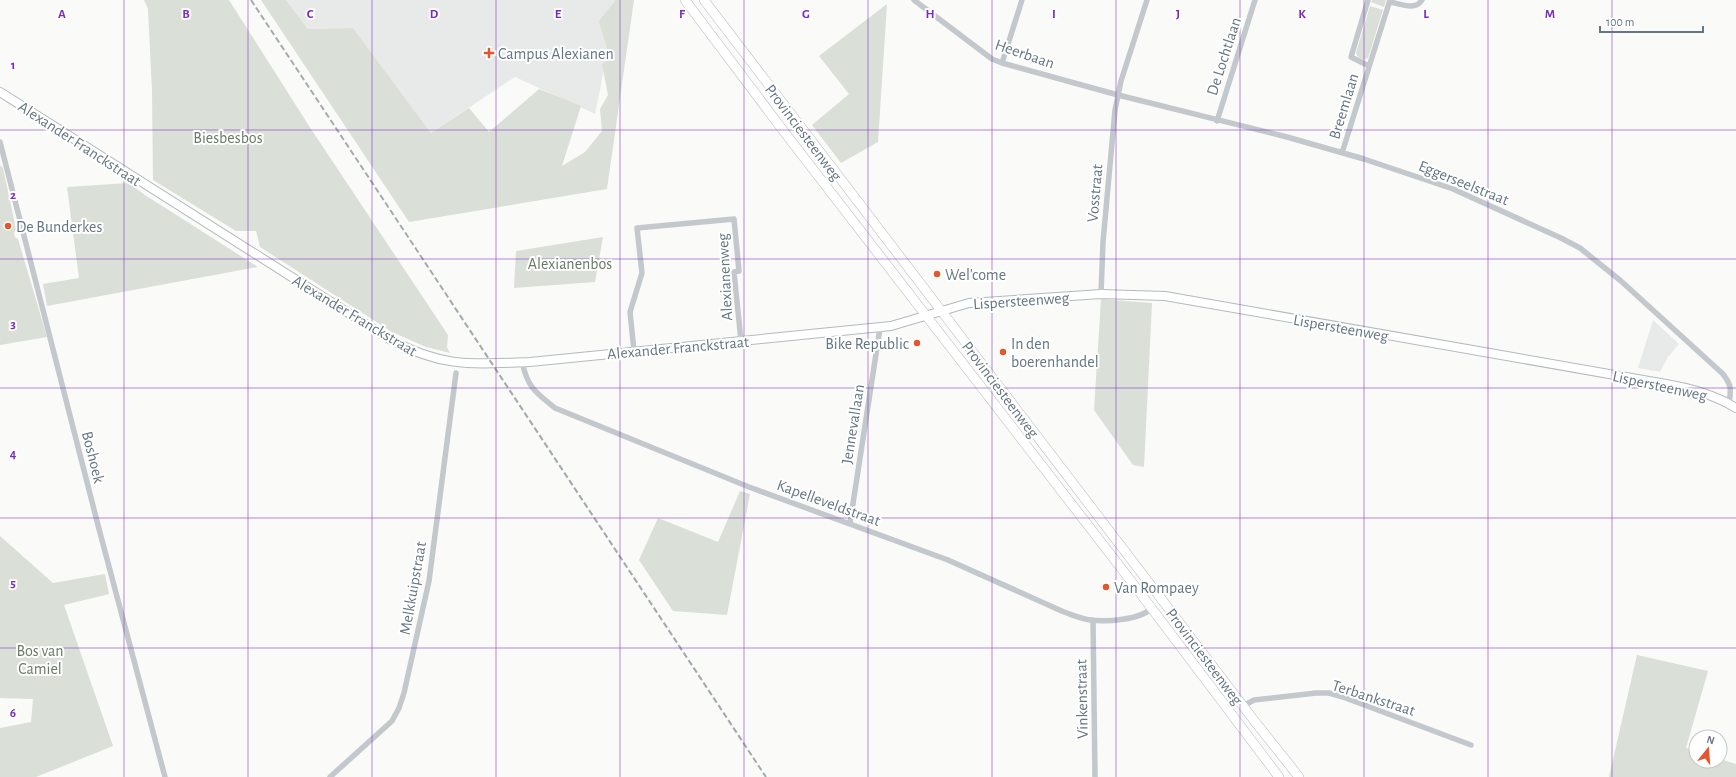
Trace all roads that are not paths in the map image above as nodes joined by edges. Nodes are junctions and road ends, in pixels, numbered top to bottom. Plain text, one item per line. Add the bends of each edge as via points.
1 (685, 0) edge
2 (704, 0) edge
3 (914, 0) edge
4 (1022, 0) edge
5 (1146, 0) edge
6 (1255, 0) edge
7 (1368, 0) edge
8 (1422, 0) edge
9 (1390, 1) edge
10 (1002, 63) junction
11 (1369, 66) junction
12 (0, 92) edge
13 (1118, 95) junction
14 (1217, 121) junction
15 (0, 144) edge
16 (1342, 153) junction
17 (1101, 294) junction
18 (942, 311) junction
19 (926, 316) junction
20 (880, 328) junction
21 (740, 341) junction
22 (634, 351) junction
23 (522, 362) junction
24 (456, 373) dead end
25 (1732, 406) edge
26 (850, 523) junction
27 (1151, 608) junction
28 (1093, 620) junction
29 (1162, 622) junction
30 (1178, 622) junction
31 (1243, 706) junction
32 (1471, 745) dead end
33 (165, 777) edge
34 (330, 777) edge
35 (1095, 777) edge
36 (1279, 777) edge
37 (1299, 777) edge

1 - 19 main road, Provinciesteenweg
2 - 18 main road, Provinciesteenweg
3 - 10 street, Heerbaan via 992,59
4 - 10 street
5 - 13 street, Vosstraat
6 - 14 street, De Lochtlaan
7 - 11 street, Breemlaan via 1351,57
8 - 9 street, Breemlaan via 1415,6
9 - 11 street, Breemlaan
10 - 13 street, Heerbaan
11 - 16 street, Breemlaan
12 - 23 street, Alexander Franckstraat via 418,354 453,362
13 - 14 street, Eggerseelstraat
13 - 17 street, Vosstraat via 1107,192
14 - 16 street, Eggerseelstraat
15 - 33 street, Boshoek via 100,536
16 - 25 street, Eggerseelstraat via 1453,189 1580,248 1616,276 1723,374 1730,383
17 - 18 street, Lispersteenweg via 969,303
17 - 25 street, Lispersteenweg via 1165,296 1672,385 1716,397
18 - 19 street, Lispersteenweg
18 - 30 main road, Provinciesteenweg
19 - 20 street, Alexander Franckstraat
19 - 27 main road, Provinciesteenweg
20 - 21 street, Alexander Franckstraat
20 - 26 street, Jennevallaan
21 - 22 street, Alexander Franckstraat
21 - 22 street, Alexianenweg via 734,272 739,271 734,219 652,226 637,228 642,273 630,312
22 - 23 street, Alexander Franckstraat
23 - 26 street, Kapelleveldstraat via 528,383 555,408 749,488
24 - 34 street, Melkkuipstraat via 429,581 400,708 392,721
26 - 28 street, Kapelleveldstraat via 948,560 1064,612
27 - 28 street, Kapelleveldstraat via 1148,612 1125,619
27 - 29 main road, Provinciesteenweg
28 - 35 street, Vinkenstraat
29 - 30 main road via 1160,616 1167,612
29 - 36 main road, Provinciesteenweg
30 - 31 main road, Provinciesteenweg
31 - 32 street, Terbankstraat via 1254,700 1330,693
31 - 37 main road, Provinciesteenweg

